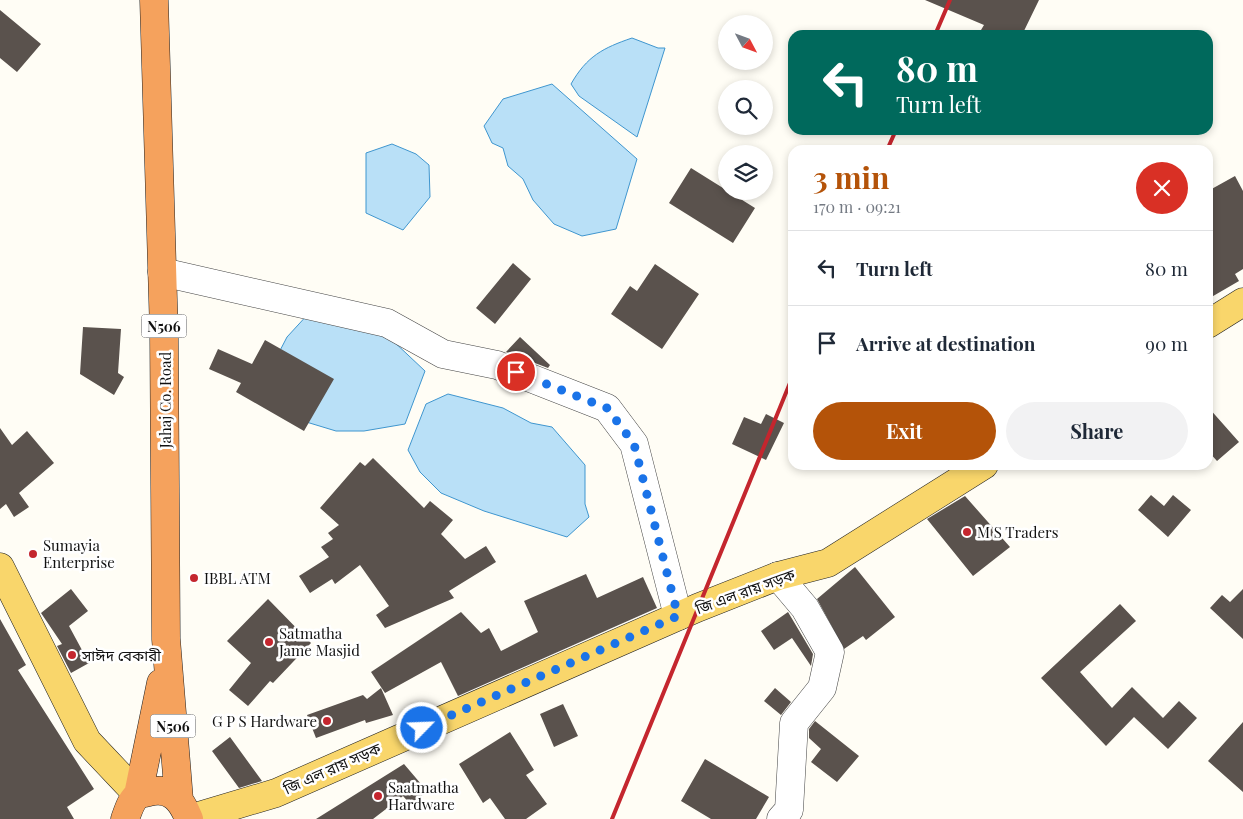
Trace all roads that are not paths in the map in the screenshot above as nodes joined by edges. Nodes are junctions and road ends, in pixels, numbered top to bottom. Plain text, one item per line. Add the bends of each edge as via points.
1 (154, 0) edge
2 (162, 272) junction
3 (1243, 302) edge
4 (1213, 321) edge
5 (976, 470) edge
6 (0, 567) edge
7 (778, 576) junction
8 (678, 616) junction
9 (167, 652) junction
10 (138, 795) junction
11 (186, 812) edge
12 (125, 819) edge
13 (781, 819) edge

1 - 2 highway, Jahaj Co. Road / N506
2 - 8 street via 387,323 443,354 497,365 607,408 634,444
2 - 9 highway, Jahaj Co. Road / N506
3 - 4 main road
5 - 7 main road, জি এল রায় সড়ক via 828,563
6 - 10 main road via 87,741
7 - 8 main road, জি এল রায় সড়ক
7 - 13 street via 805,608 830,652 822,688 794,723 789,810
8 - 11 main road, জি এল রায় সড়ক via 276,793
9 - 10 highway, N506
9 - 11 highway, Jahaj Co. Road / N506
10 - 11 highway via 157,790 169,792
10 - 12 highway, N506

